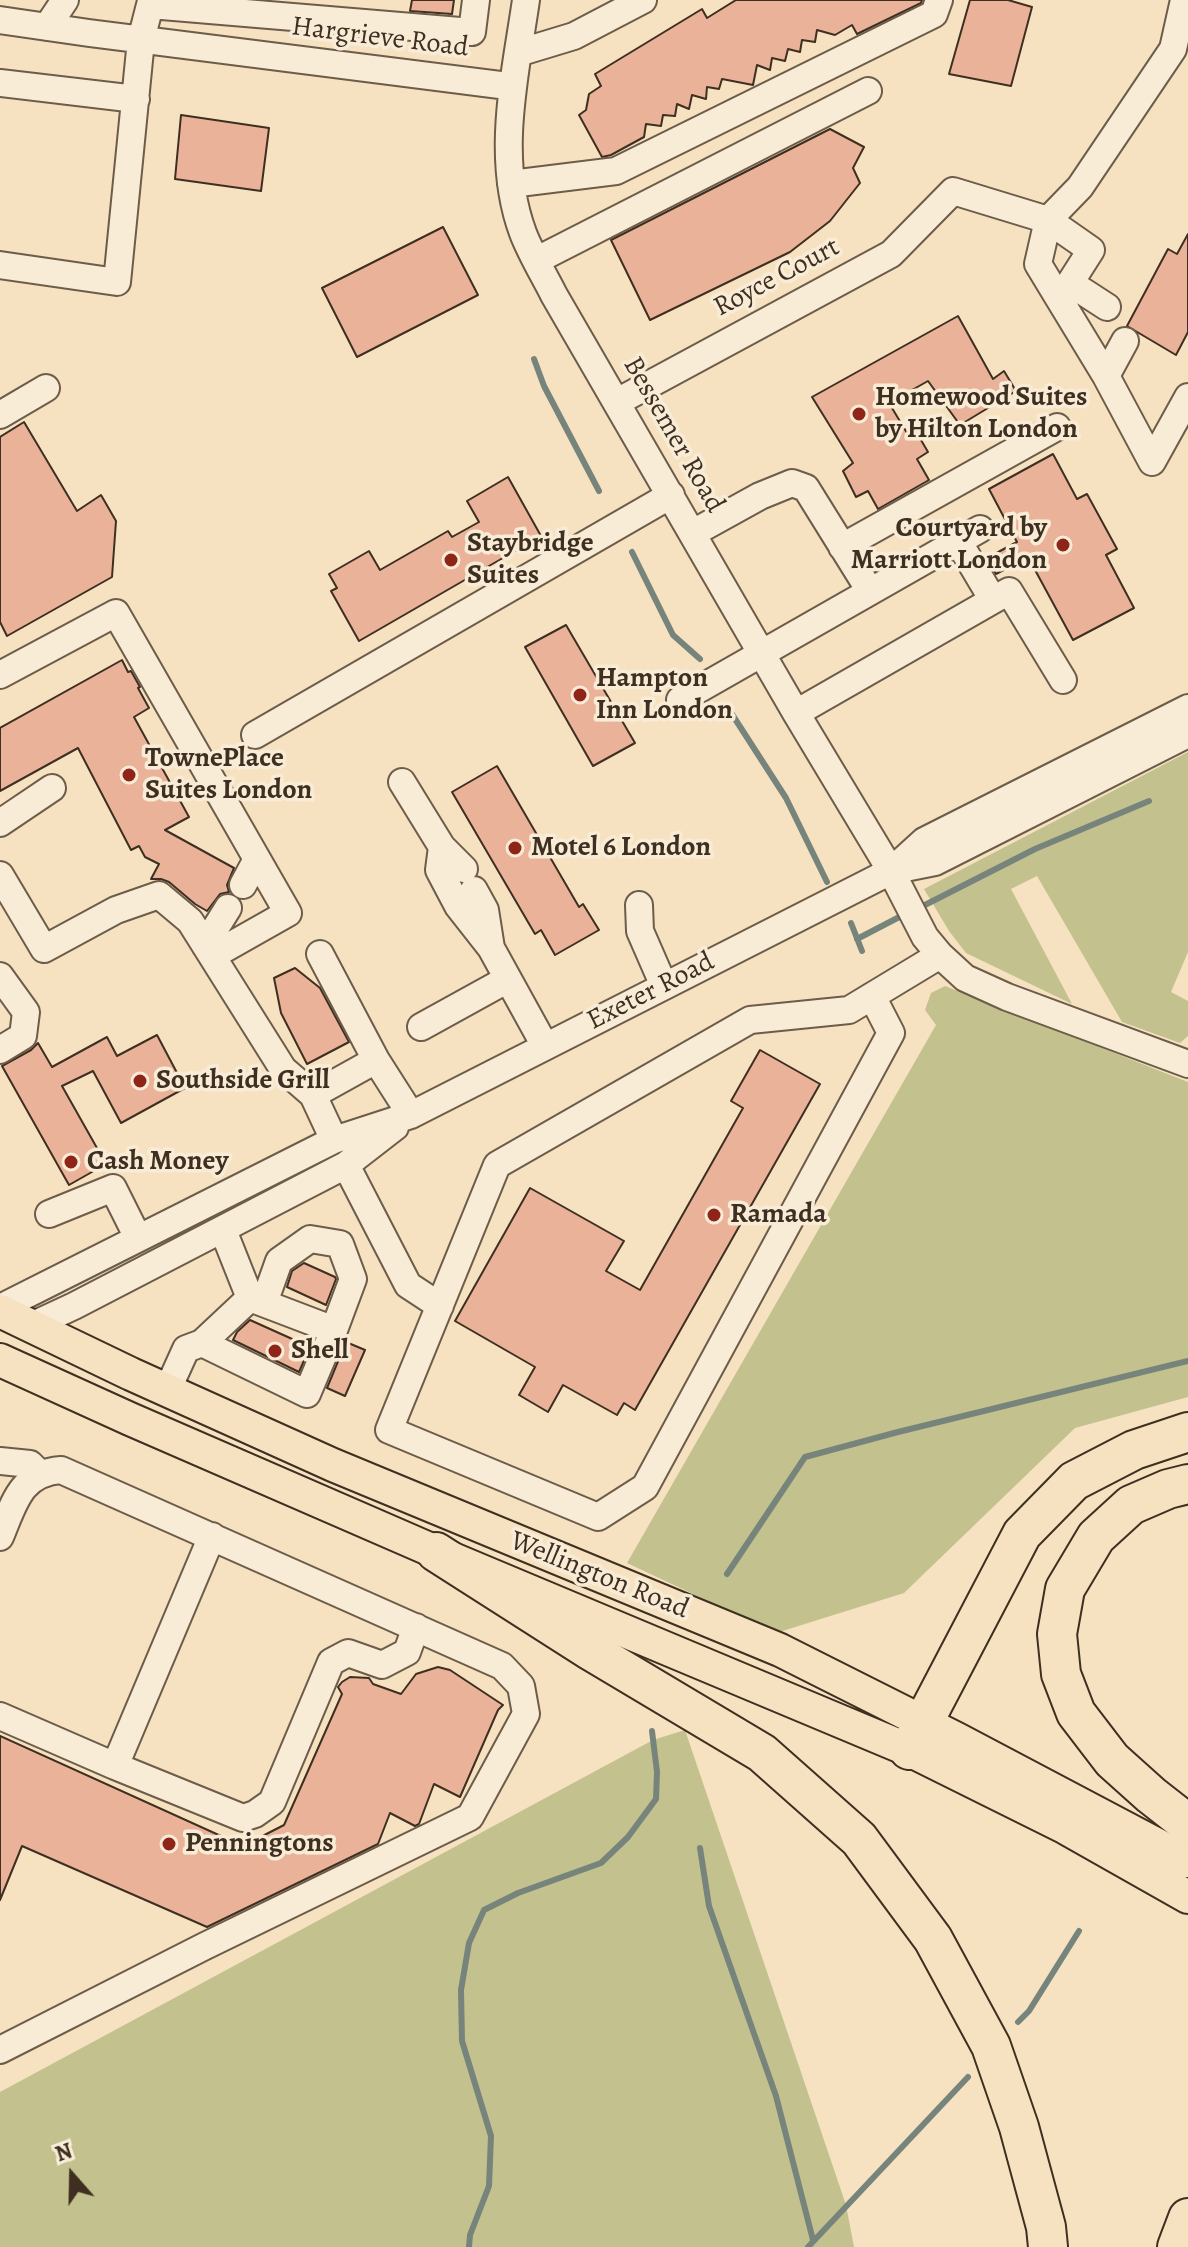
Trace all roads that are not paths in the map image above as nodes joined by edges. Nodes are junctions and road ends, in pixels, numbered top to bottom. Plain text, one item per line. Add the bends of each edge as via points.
1 (65, 0) edge
2 (476, 0) edge
3 (526, 0) edge
4 (643, 0) edge
5 (939, 0) edge
6 (1184, 0) edge
7 (220, 10) junction
8 (382, 12) edge
9 (284, 15) junction
10 (0, 20) edge
11 (47, 27) junction
12 (141, 40) junction
13 (215, 49) junction
14 (518, 53) junction
15 (1181, 53) edge
16 (276, 57) junction
17 (0, 83) edge
18 (513, 86) junction
19 (868, 91) dead end
20 (136, 99) junction
21 (511, 184) junction
22 (1048, 220) junction
23 (537, 260) junction
24 (0, 265) edge
25 (1064, 290) junction
26 (1107, 307) dead end
27 (1125, 341) dead end
28 (1106, 376) junction
29 (46, 388) dead end
30 (1188, 397) edge
31 (617, 402) junction
32 (0, 415) edge
33 (1057, 427) dead end
34 (671, 495) junction
35 (693, 533) junction
36 (842, 547) junction
37 (870, 591) junction
38 (993, 600) junction
39 (762, 654) junction
40 (0, 675) edge
41 (1063, 680) dead end
42 (680, 700) dead end
43 (1188, 708) edge
44 (796, 713) junction
45 (1188, 734) edge
46 (255, 735) dead end
47 (402, 782) dead end
48 (52, 788) dead end
49 (0, 823) edge
50 (442, 847) junction
51 (257, 859) junction
52 (891, 871) junction
53 (0, 875) edge
54 (243, 885) dead end
55 (639, 905) dead end
56 (228, 908) dead end
57 (491, 948) junction
58 (208, 950) junction
59 (320, 954) dead end
60 (940, 955) junction
61 (0, 976) edge
62 (508, 979) junction
63 (664, 986) junction
64 (872, 996) junction
65 (421, 1027) dead end
66 (545, 1046) junction
67 (0, 1050) edge
68 (376, 1060) junction
69 (1188, 1064) edge
70 (313, 1095) junction
71 (411, 1115) junction
72 (334, 1140) junction
73 (346, 1165) junction
74 (49, 1214) dead end
75 (223, 1230) junction
76 (138, 1238) junction
77 (257, 1300) junction
78 (440, 1306) junction
79 (0, 1309) edge
80 (16, 1323) edge
81 (334, 1330) junction
82 (0, 1341) edge
83 (202, 1343) junction
84 (0, 1360) edge
85 (167, 1391) junction
86 (1188, 1432) edge
87 (0, 1461) edge
88 (40, 1474) junction
89 (1188, 1484) edge
90 (212, 1536) junction
91 (0, 1537) edge
92 (436, 1552) junction
93 (416, 1627) junction
94 (0, 1716) edge
95 (917, 1736) junction
96 (115, 1766) junction
97 (1188, 1824) edge
98 (1188, 1861) edge
99 (1188, 1897) edge
100 (0, 2050) edge
101 (1188, 2218) edge
102 (1048, 2247) edge
103 (1177, 2247) edge

1 - 11 street
2 - 8 street via 472,32
3 - 14 street, Bessemer Road
4 - 14 street via 574,36
5 - 21 street via 934,14 616,171
6 - 15 street
7 - 9 street
7 - 12 street via 150,5
7 - 13 street
8 - 9 street
9 - 16 street
10 - 11 street, Hargrieve Road
11 - 12 street, Hargrieve Road
12 - 13 street, Hargrieve Road
12 - 20 street
13 - 16 street, Hargrieve Road
14 - 18 street, Bessemer Road
15 - 22 street via 1080,187
16 - 18 street, Hargrieve Road
17 - 20 street
18 - 21 street, Bessemer Road
19 - 23 street
20 - 24 street via 117,282
21 - 23 street, Bessemer Road via 523,233
22 - 25 street via 1038,264
22 - 25 street via 1091,250
22 - 31 street, Royce Court via 953,191 891,254
23 - 31 street, Bessemer Road
25 - 26 street
25 - 28 street
27 - 28 street
28 - 30 street via 1152,462
29 - 32 street
31 - 34 street, Bessemer Road
33 - 36 street
34 - 35 street, Bessemer Road
34 - 46 street
35 - 36 street via 792,483 806,488
35 - 39 street, Bessemer Road
36 - 37 street
37 - 38 street via 969,535
37 - 39 street
38 - 41 street via 1009,591
38 - 44 street
39 - 42 street
39 - 44 street, Bessemer Road
40 - 51 street via 116,613
43 - 52 street, Exeter Road via 924,841
44 - 52 street, Bessemer Road
45 - 52 street, Exeter Road via 935,862
47 - 50 street
48 - 49 street
50 - 57 street via 485,910
50 - 57 street via 439,870 458,906
51 - 54 street
51 - 58 street via 288,913
52 - 60 street, Bessemer Road
52 - 63 street, Exeter Road
53 - 58 street via 44,949 116,910 159,895 190,921
55 - 63 street via 640,931
56 - 58 street
57 - 62 street
58 - 70 street via 283,1069
59 - 68 street
60 - 64 street
60 - 69 street, Bessemer Road via 965,978 1007,997
61 - 67 street via 26,1012 23,1036
62 - 65 street
62 - 66 street
63 - 66 street, Exeter Road
64 - 78 street via 849,1010 750,1020 497,1165
64 - 78 street via 891,1033 645,1487 598,1517 389,1430
66 - 71 street, Exeter Road
68 - 70 street
68 - 71 street
70 - 72 street
71 - 72 street, Exeter Road
71 - 73 street, Exeter Road
72 - 76 street, Exeter Road
73 - 75 street, Exeter Road
73 - 78 street via 408,1285
74 - 76 street via 113,1188
75 - 77 street
75 - 80 street, Exeter Road via 74,1306
76 - 79 street, Exeter Road
77 - 81 street
77 - 81 street via 279,1261 310,1239 340,1244 353,1279
77 - 83 street
79 - 80 main road, Wellington Road
80 - 82 main road, Exeter Road
80 - 85 main road, Wellington Road
81 - 83 street via 307,1394
83 - 85 street via 186,1349
84 - 92 main road, Wellington Road
85 - 95 main road, Wellington Road via 346,1471 780,1650
86 - 95 highway via 1134,1450 1074,1481 1022,1534
87 - 88 street via 30,1464
88 - 90 street via 61,1470
88 - 91 street via 21,1489
89 - 97 highway via 1131,1505 1096,1537 1065,1589 1057,1634 1061,1674 1076,1713 1112,1760
90 - 93 street
90 - 96 street
92 - 95 main road, Wellington Road
92 - 102 highway via 762,1753 859,1839 933,1939 991,2046 1019,2127
93 - 96 street via 407,1652 382,1665 348,1653 331,1662 272,1802 255,1814 243,1818
93 - 100 street via 502,1666 521,1686 526,1714 470,1817
94 - 96 street
95 - 98 main road, Wellington Road
95 - 99 main road, Wellington Road
101 - 103 highway

